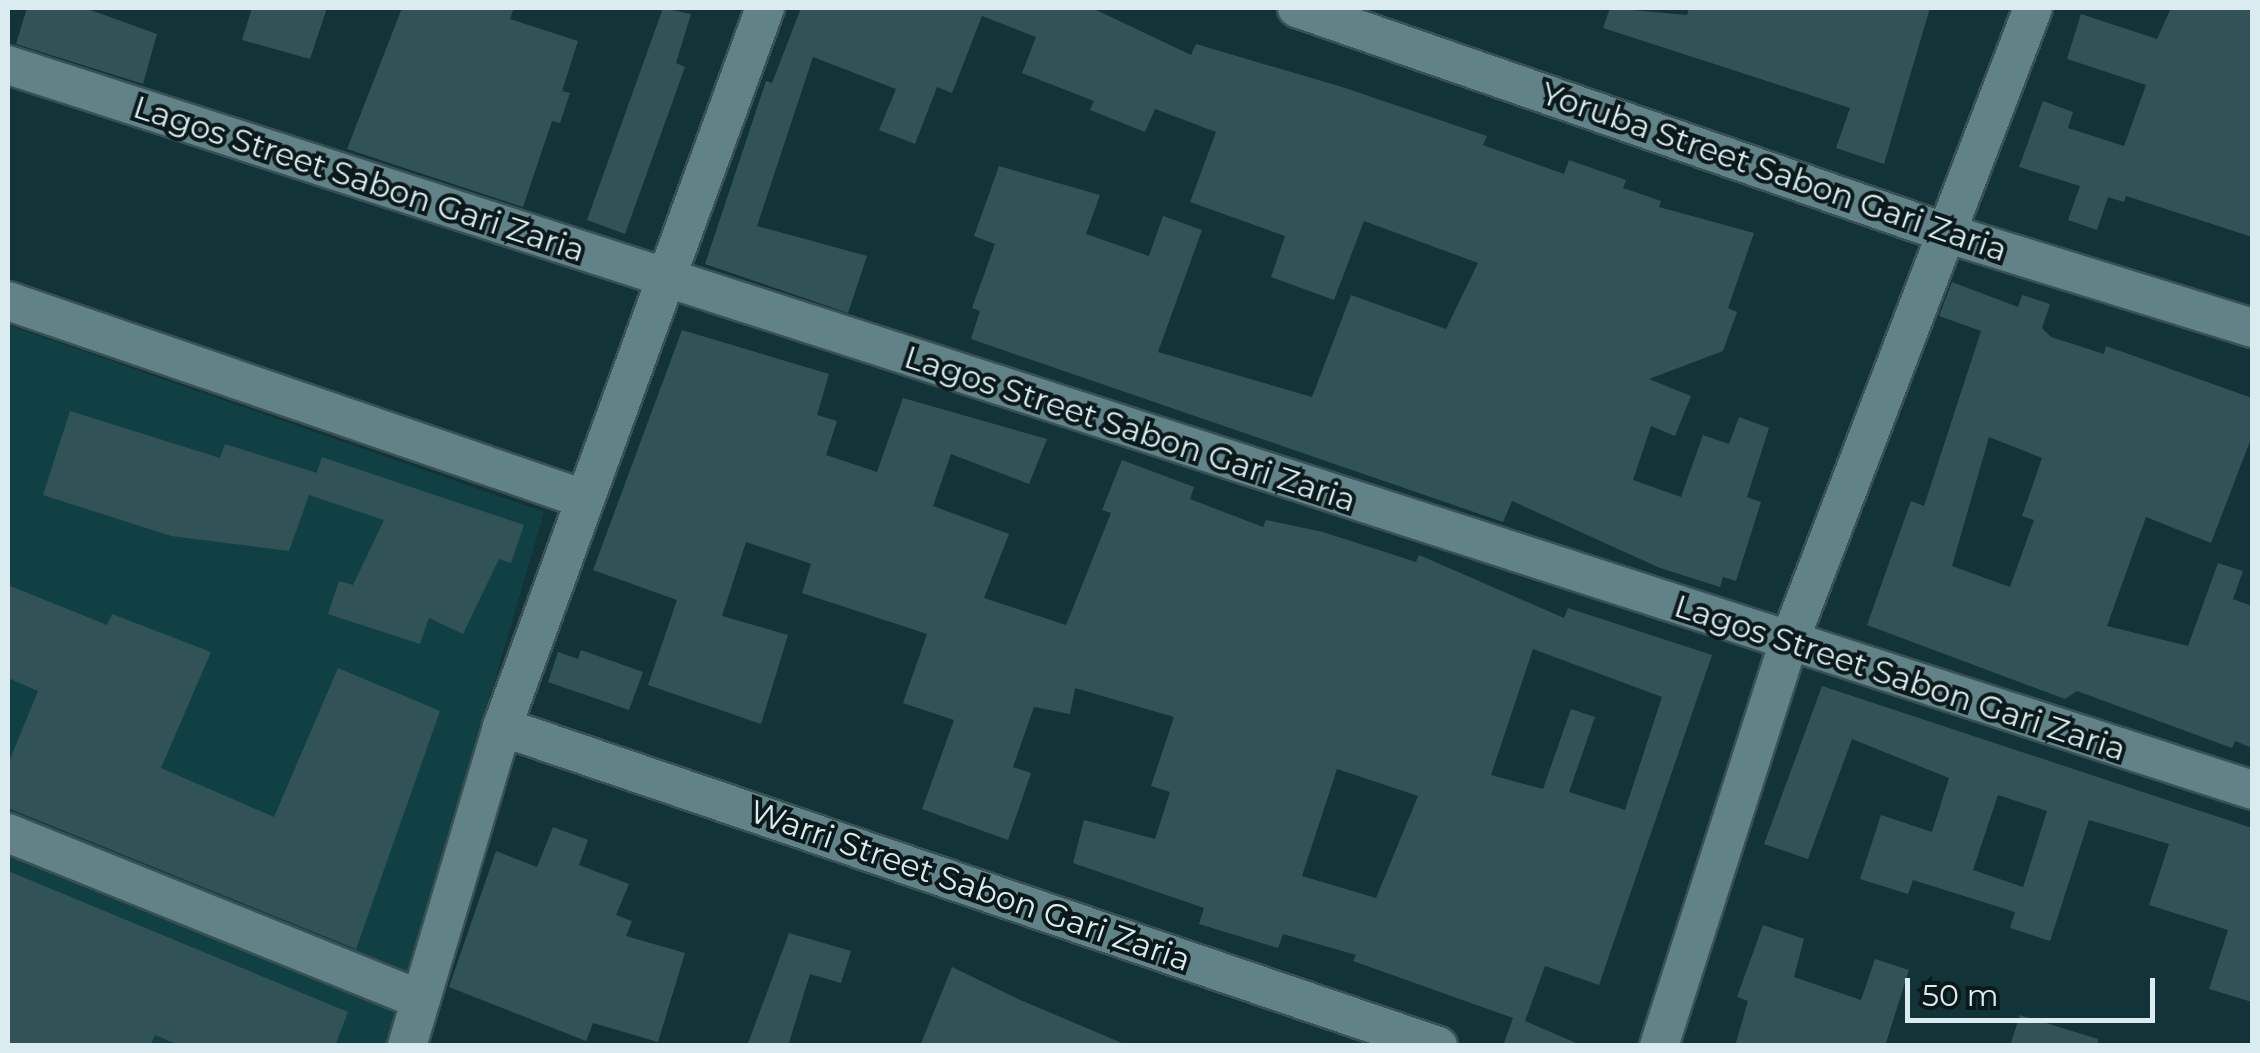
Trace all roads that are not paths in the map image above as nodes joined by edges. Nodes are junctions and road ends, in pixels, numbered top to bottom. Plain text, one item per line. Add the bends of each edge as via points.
1 (765, 8) edge
2 (1298, 8) edge
3 (2033, 8) edge
4 (8, 64) edge
5 (1952, 235) junction
6 (662, 277) junction
7 (8, 301) edge
8 (2252, 328) edge
9 (584, 499) junction
10 (1789, 642) junction
11 (502, 727) junction
12 (2252, 790) edge
13 (8, 833) edge
14 (421, 1000) junction
15 (407, 1046) edge
16 (1438, 1046) edge
17 (1659, 1046) edge

1 - 6 street
2 - 5 street, Yoruba Street Sabon Gari Zaria
3 - 5 street
4 - 6 street, Lagos Street Sabon Gari Zaria
5 - 8 street, Yoruba Street Sabon Gari Zaria
5 - 10 street
6 - 9 street
6 - 10 street, Lagos Street Sabon Gari Zaria
7 - 9 street
9 - 11 street
10 - 12 street, Lagos Street Sabon Gari Zaria
10 - 17 street
11 - 14 street
11 - 16 street, Warri Street Sabon Gari Zaria
13 - 14 street
14 - 15 street

